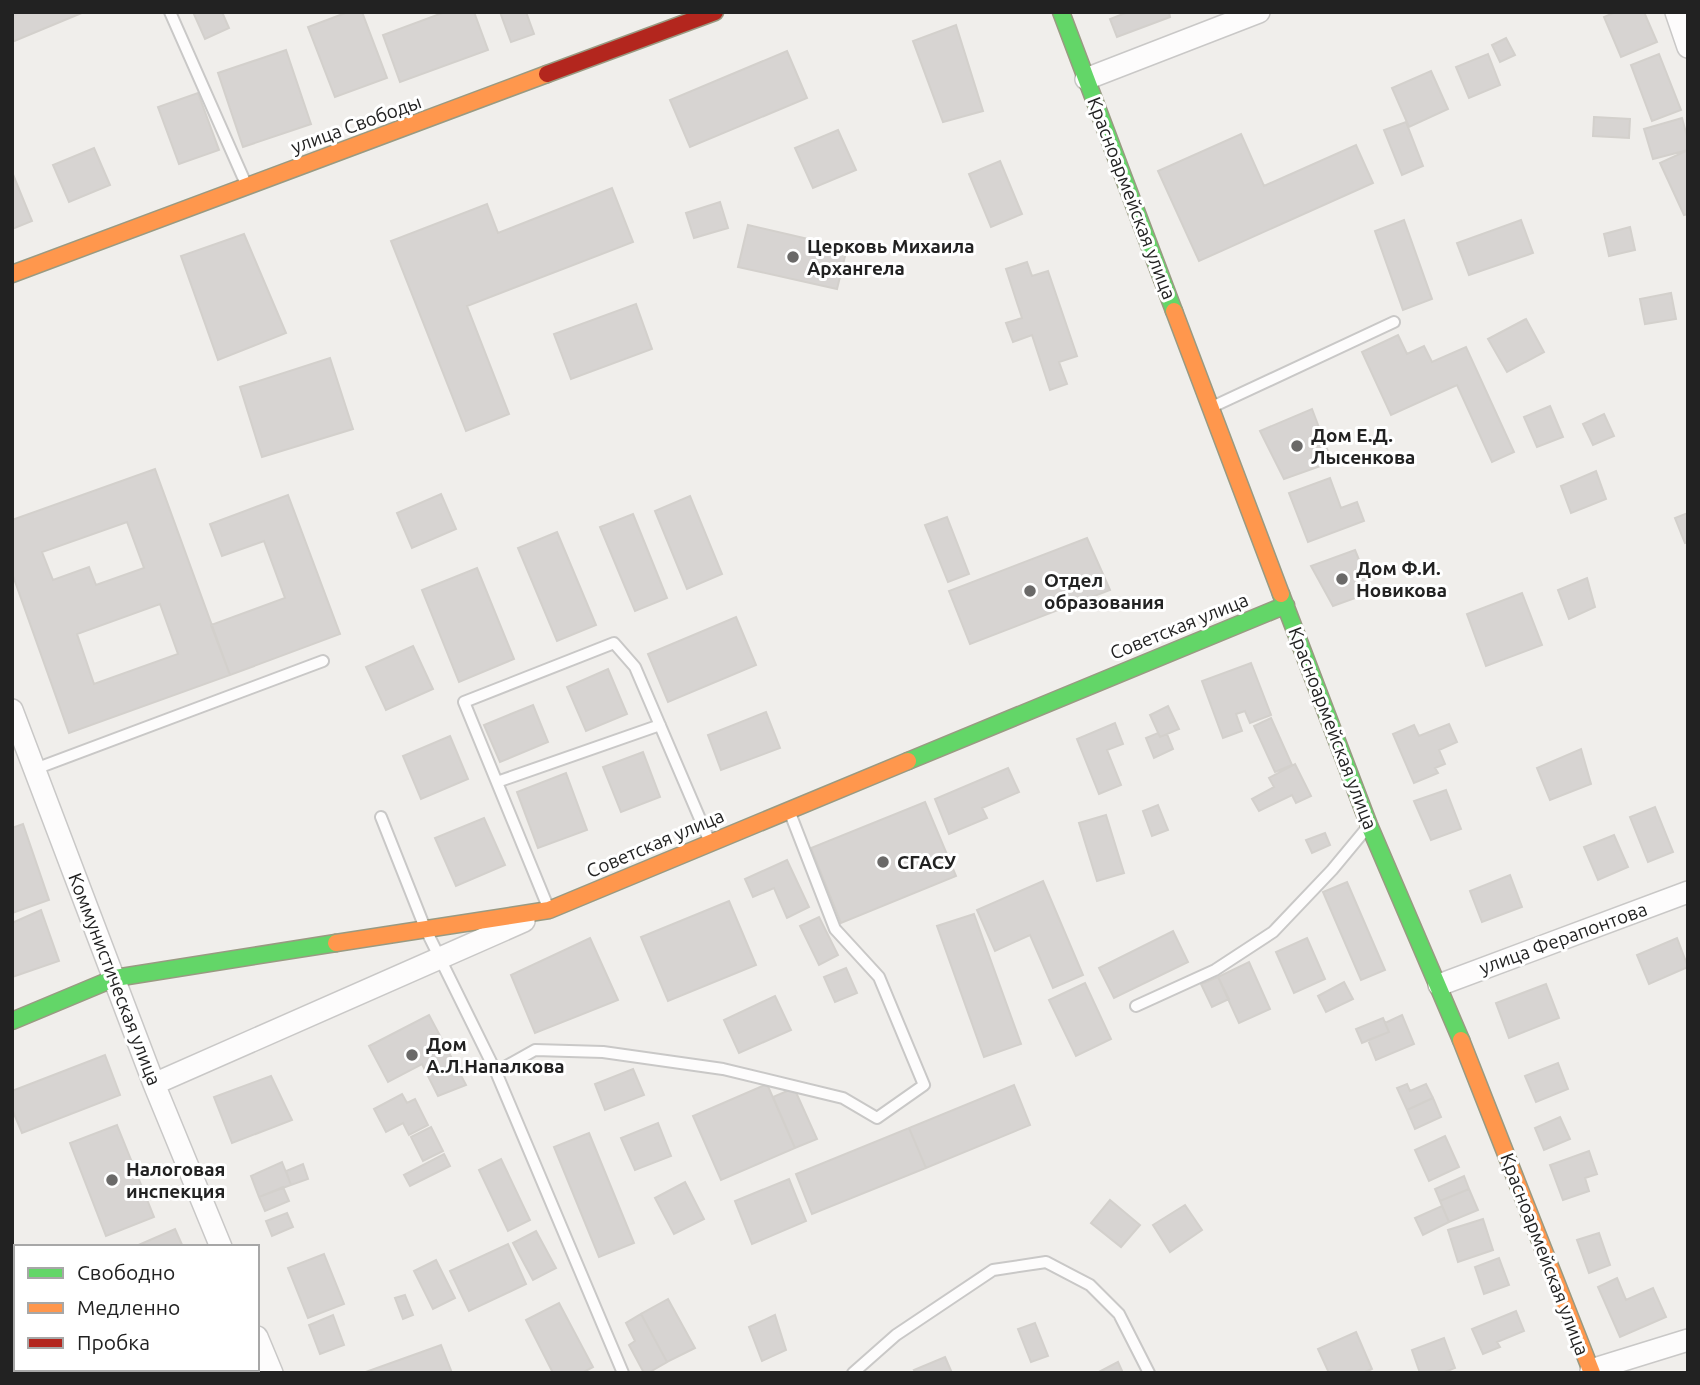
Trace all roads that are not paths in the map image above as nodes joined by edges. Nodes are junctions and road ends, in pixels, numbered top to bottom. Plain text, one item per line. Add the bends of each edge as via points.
1 (170, 12) edge
2 (715, 12) edge
3 (1060, 12) edge
4 (1259, 12) edge
5 (1676, 12) edge
6 (1688, 47) edge
7 (1086, 79) junction
8 (247, 187) junction
9 (12, 274) edge
10 (1394, 322) dead end
11 (1212, 408) junction
12 (1286, 605) junction
13 (323, 661) dead end
14 (12, 710) edge
15 (660, 724) junction
16 (35, 769) junction
17 (497, 782) junction
18 (789, 810) junction
19 (381, 817) dead end
20 (1369, 825) junction
21 (710, 843) junction
22 (1688, 892) edge
23 (549, 910) junction
24 (425, 928) junction
25 (441, 959) junction
26 (115, 978) junction
27 (1439, 985) junction
28 (1136, 1006) dead end
29 (12, 1021) edge
30 (496, 1072) junction
31 (155, 1084) junction
32 (219, 1245) edge
33 (1688, 1340) edge
34 (259, 1342) edge
35 (1591, 1372) edge
36 (272, 1373) edge
37 (623, 1373) edge
38 (853, 1373) edge
39 (1149, 1373) edge

1 - 8 lane
2 - 8 street, улица Свободы
3 - 7 street, Красноармейская улица
4 - 7 street, Красноармейская улица
5 - 6 street
7 - 11 street, Красноармейская улица
8 - 9 street, улица Свободы
10 - 11 lane
11 - 12 street, Красноармейская улица
12 - 18 street, Советская улица
12 - 20 street, Красноармейская улица
13 - 16 lane
14 - 16 street, Коммунистическая улица
15 - 17 lane
15 - 17 lane via 635,667 614,643 464,702
15 - 21 lane
16 - 26 street, Коммунистическая улица
17 - 23 lane
18 - 21 street, Советская улица
18 - 30 lane via 835,929 879,977 924,1085 877,1118 843,1098 723,1069 603,1052 535,1051
19 - 24 lane
20 - 27 street, Красноармейская улица
20 - 28 lane via 1273,932 1215,970
21 - 23 street, Советская улица
22 - 27 street, улица Ферапонтова
23 - 24 street, Советская улица
23 - 25 street
24 - 25 lane
24 - 26 street, Советская улица
25 - 30 lane
25 - 31 street
26 - 29 street, Советская улица
26 - 31 street, Коммунистическая улица
27 - 35 street, Красноармейская улица
30 - 37 lane
31 - 32 street, Коммунистическая улица
33 - 35 street
34 - 36 street
38 - 39 lane via 896,1335 993,1270 1046,1262 1090,1285 1119,1314

